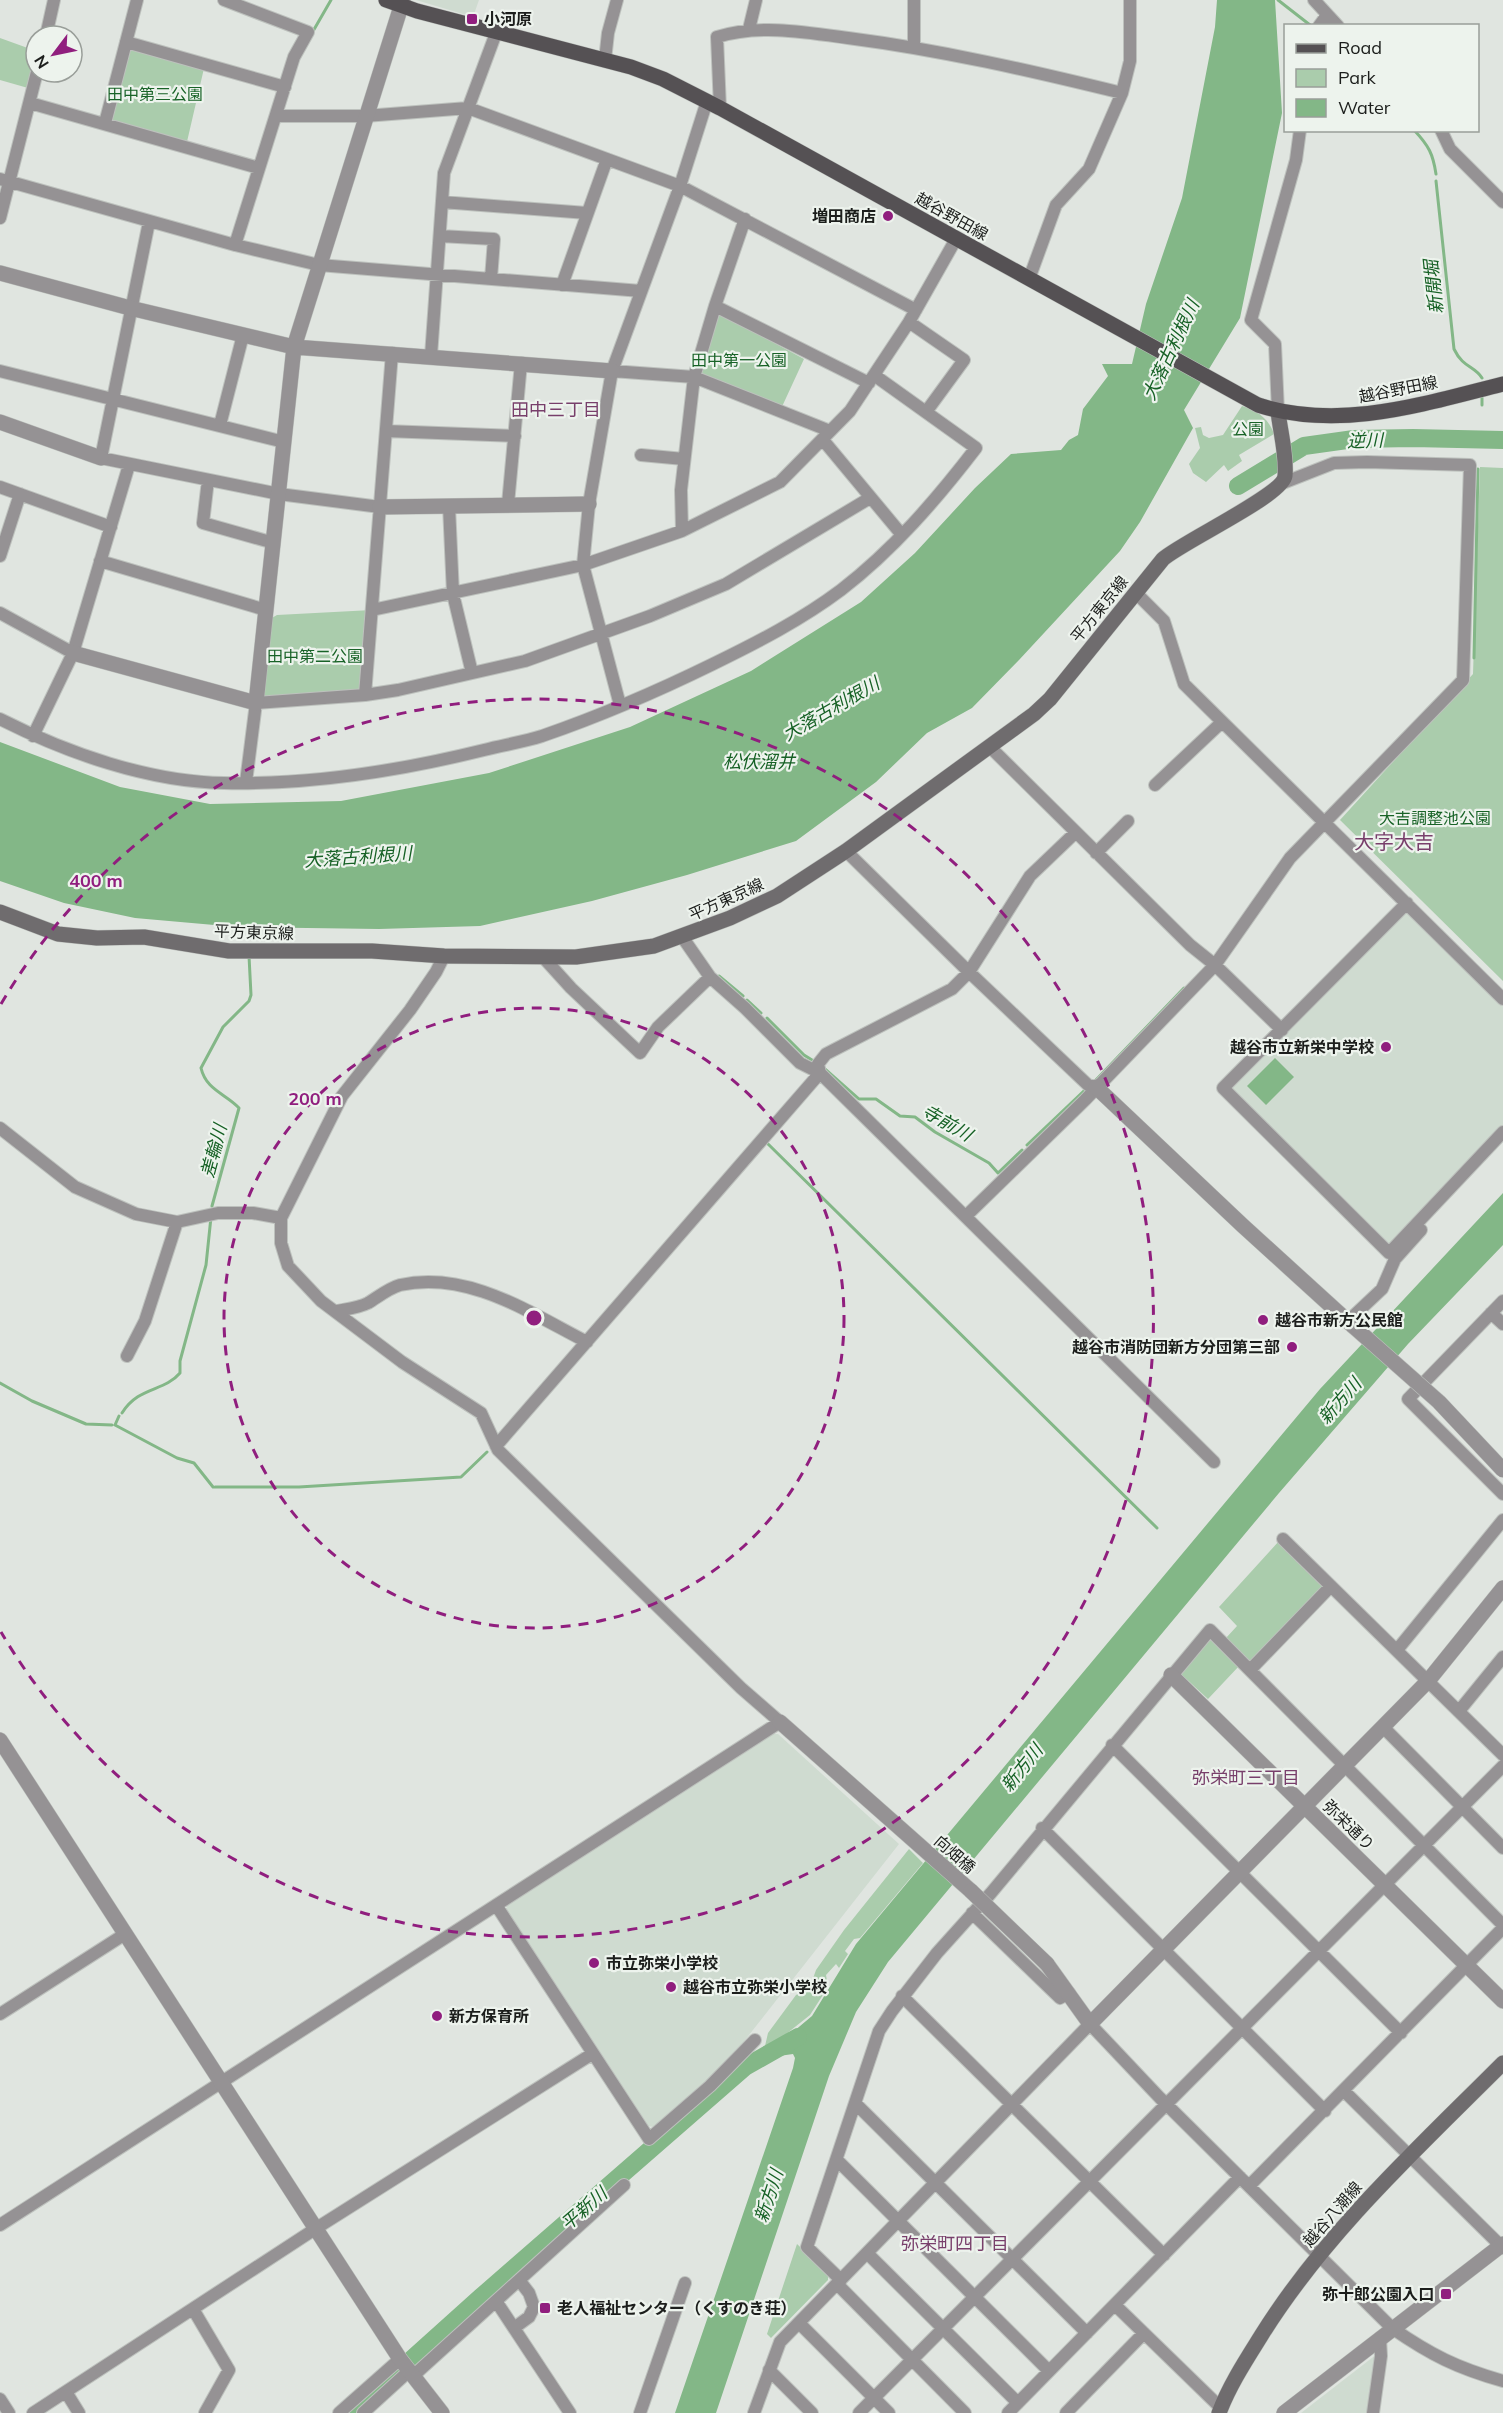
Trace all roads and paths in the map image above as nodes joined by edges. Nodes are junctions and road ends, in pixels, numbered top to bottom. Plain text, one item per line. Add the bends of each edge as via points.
1 (54, 0) edge
2 (137, 0) edge
3 (224, 0) edge
4 (386, 0) edge
5 (617, 0) edge
6 (756, 0) edge
7 (914, 0) edge
8 (1130, 0) edge
9 (1314, 0) edge
10 (402, 3) edge
11 (1327, 15) junction
12 (49, 24) edge
13 (1320, 24) edge
14 (1336, 24) edge
15 (749, 29) junction
16 (496, 33) junction
17 (126, 42) junction
18 (914, 47) junction
19 (605, 60) junction
20 (34, 84) edge
21 (285, 87) junction
22 (1122, 93) junction
23 (30, 103) junction
24 (714, 105) junction
25 (468, 108) junction
26 (276, 116) junction
27 (365, 116) junction
28 (105, 123) junction
29 (1300, 132) edge
30 (1442, 132) edge
31 (607, 159) junction
32 (259, 168) junction
33 (4, 180) edge
34 (680, 186) junction
35 (442, 202) junction
36 (1503, 202) edge
37 (587, 213) junction
38 (0, 218) edge
39 (745, 219) junction
40 (149, 222) junction
41 (440, 236) junction
42 (956, 239) junction
43 (235, 245) junction
44 (319, 265) junction
45 (0, 273) edge
46 (437, 275) junction
47 (491, 279) junction
48 (1029, 279) junction
49 (562, 285) junction
50 (641, 291) junction
51 (715, 306) junction
52 (130, 308) junction
53 (915, 310) junction
54 (909, 322) junction
55 (243, 335) junction
56 (294, 347) junction
57 (392, 353) junction
58 (431, 356) junction
59 (521, 363) junction
60 (0, 371) edge
61 (612, 371) junction
62 (694, 377) junction
63 (871, 379) junction
64 (1503, 384) edge
65 (112, 398) junction
66 (1278, 411) junction
67 (926, 412) junction
68 (0, 423) edge
69 (220, 425) junction
70 (386, 431) junction
71 (827, 435) junction
72 (515, 436) junction
73 (284, 442) junction
74 (641, 455) dead end
75 (101, 458) junction
76 (684, 459) junction
77 (129, 465) junction
78 (207, 480) junction
79 (1283, 483) junction
80 (0, 487) edge
81 (20, 494) junction
82 (279, 494) junction
83 (870, 498) junction
84 (508, 504) junction
85 (590, 504) junction
86 (449, 506) junction
87 (380, 507) junction
88 (111, 527) junction
89 (682, 531) junction
90 (902, 535) junction
91 (274, 543) junction
92 (0, 556) edge
93 (100, 561) junction
94 (583, 566) junction
95 (1136, 592) junction
96 (453, 594) junction
97 (266, 610) junction
98 (372, 610) junction
99 (0, 613) edge
100 (600, 632) junction
101 (74, 653) junction
102 (472, 673) junction
103 (365, 695) junction
104 (256, 703) junction
105 (620, 705) junction
106 (0, 719) edge
107 (1222, 722) junction
108 (33, 736) junction
109 (991, 747) junction
110 (246, 782) junction
111 (1155, 785) dead end
112 (1128, 821) dead end
113 (1324, 823) junction
114 (1075, 833) junction
115 (846, 851) junction
116 (1096, 853) junction
117 (1407, 903) junction
118 (0, 912) edge
119 (682, 938) junction
120 (444, 956) junction
121 (542, 956) junction
122 (1215, 965) junction
123 (969, 972) junction
124 (710, 977) junction
125 (1503, 999) edge
126 (1282, 1030) junction
127 (820, 1073) junction
128 (1096, 1087) junction
129 (0, 1128) edge
130 (1503, 1132) edge
131 (1430, 1209) junction
132 (966, 1216) junction
133 (281, 1218) junction
134 (177, 1222) junction
135 (1503, 1300) edge
136 (337, 1311) junction
137 (1491, 1312) junction
138 (1351, 1323) junction
139 (1503, 1324) edge
140 (586, 1342) junction
141 (127, 1356) dead end
142 (496, 1446) junction
143 (1214, 1462) dead end
144 (1503, 1470) edge
145 (1503, 1494) edge
146 (1503, 1520) edge
147 (1283, 1539) dead end
148 (1331, 1586) junction
149 (1503, 1588) edge
150 (1397, 1650) junction
151 (1503, 1657) edge
152 (1250, 1670) junction
153 (1171, 1675) junction
154 (1428, 1681) junction
155 (1459, 1711) junction
156 (780, 1722) junction
157 (1383, 1727) junction
158 (0, 1740) edge
159 (1112, 1746) junction
160 (1503, 1755) edge
161 (1345, 1765) junction
162 (1503, 1766) edge
163 (1304, 1806) junction
164 (1462, 1807) junction
165 (1042, 1828) junction
166 (1424, 1845) junction
167 (1503, 1848) edge
168 (1239, 1872) junction
169 (1384, 1885) junction
170 (496, 1905) junction
171 (972, 1913) junction
172 (1503, 1927) edge
173 (125, 1934) junction
174 (1164, 1950) junction
175 (1319, 1951) junction
176 (1467, 1966) junction
177 (1069, 1993) junction
178 (902, 1996) junction
179 (1503, 2001) edge
180 (0, 2014) edge
181 (1089, 2024) junction
182 (1243, 2028) junction
183 (1401, 2033) junction
184 (755, 2040) dead end
185 (592, 2054) junction
186 (1503, 2063) edge
187 (220, 2082) junction
188 (1344, 2091) junction
189 (855, 2103) junction
190 (1166, 2104) junction
191 (1012, 2105) junction
192 (1325, 2111) junction
193 (1410, 2156) junction
194 (837, 2160) junction
195 (1090, 2181) junction
196 (936, 2182) junction
197 (1244, 2182) junction
198 (624, 2185) dead end
199 (898, 2221) junction
200 (0, 2225) edge
201 (315, 2229) junction
202 (1502, 2246) edge
203 (867, 2253) junction
204 (1319, 2254) junction
205 (1164, 2255) junction
206 (1013, 2259) junction
207 (519, 2280) junction
208 (839, 2282) junction
209 (685, 2283) dead end
210 (975, 2297) junction
211 (496, 2301) junction
212 (1115, 2305) junction
213 (193, 2309) junction
214 (799, 2323) junction
215 (514, 2328) junction
216 (943, 2329) junction
217 (1087, 2332) junction
218 (1144, 2333) junction
219 (1386, 2333) junction
220 (912, 2359) junction
221 (408, 2368) junction
222 (769, 2370) junction
223 (1049, 2371) junction
224 (1503, 2380) edge
225 (66, 2392) junction
226 (874, 2398) junction
227 (0, 2399) edge
228 (1018, 2403) junction
229 (40, 2411) edge
230 (1220, 2412) edge
231 (9, 2413) edge
232 (79, 2413) edge
233 (205, 2413) edge
234 (339, 2413) edge
235 (363, 2413) edge
236 (442, 2413) edge
237 (570, 2413) edge
238 (640, 2413) edge
239 (754, 2413) edge
240 (813, 2413) edge
241 (859, 2413) edge
242 (890, 2413) edge
243 (965, 2413) edge
244 (1008, 2413) edge
245 (1066, 2413) edge
246 (1284, 2413) edge
247 (1373, 2413) edge

1 - 12 street
2 - 17 street
3 - 21 street via 308,32 294,57
4 - 10 main road, 越谷野田線
5 - 19 street
6 - 15 street
7 - 18 street
8 - 22 street via 1130,61
9 - 11 street
10 - 16 main road, 越谷野田線
10 - 27 street
11 - 13 street
11 - 14 street
15 - 18 street via 825,34
15 - 24 street via 717,36
16 - 19 main road, 越谷野田線
16 - 25 street
17 - 21 street
17 - 28 street
18 - 22 street
19 - 24 main road, 越谷野田線 via 663,79
20 - 23 street
21 - 26 street
22 - 48 street via 1089,169 1056,205
23 - 28 street
23 - 33 street
24 - 34 street
24 - 42 main road, 越谷野田線
25 - 27 street
25 - 31 street
25 - 35 street via 444,173
26 - 27 street
26 - 32 street
27 - 44 street
28 - 32 street
29 - 66 street via 1296,160 1251,320 1275,345
30 - 36 street via 1450,149
31 - 34 street
31 - 37 street
32 - 43 street
33 - 38 street
33 - 40 street
34 - 39 street
34 - 50 street
35 - 37 street
35 - 41 street
37 - 49 street
39 - 51 street
39 - 53 street
40 - 43 street
40 - 52 street
41 - 46 street
41 - 47 street via 494,239
42 - 48 main road, 越谷野田線
42 - 53 street
43 - 44 street
44 - 46 street
44 - 56 street
45 - 52 street
46 - 47 street
46 - 58 street
47 - 49 street
48 - 66 main road, 越谷野田線 via 1258,405
49 - 50 street
50 - 61 street
51 - 62 street
51 - 63 street
52 - 55 street
52 - 65 street
53 - 54 street
54 - 63 street
54 - 67 street via 964,360
55 - 56 street
55 - 69 street
56 - 57 street
56 - 73 street
57 - 58 street
57 - 70 street
58 - 59 street
59 - 61 street
59 - 72 street
60 - 65 street
61 - 62 street
61 - 85 street
62 - 71 street
62 - 76 street
63 - 67 street
63 - 71 street via 850,411
64 - 66 main road, 越谷野田線 via 1373,413 1326,416
65 - 69 street
65 - 75 street
66 - 79 main road via 1285,465
67 - 90 street via 976,448 941,494
68 - 75 street
69 - 73 street
70 - 72 street
70 - 87 street
71 - 83 street
71 - 89 street via 780,482
72 - 84 street
73 - 82 street
74 - 76 street
75 - 77 street
76 - 89 street
77 - 78 street
77 - 88 street
78 - 82 street
78 - 91 street via 203,523
79 - 95 main road, 平方東京線 via 1168,554
79 - 113 street via 1334,463 1470,465 1463,680
80 - 81 street
81 - 88 street
81 - 92 street
82 - 87 street
82 - 91 street
83 - 90 street
83 - 100 street via 726,584
84 - 85 street
84 - 86 street
85 - 94 street
86 - 87 street
86 - 96 street
87 - 98 street
88 - 93 street
89 - 94 street
90 - 105 street via 840,590 792,624 668,686
91 - 97 street
93 - 97 street
93 - 101 street
94 - 96 street
94 - 100 street
95 - 107 street via 1164,621 1184,684
95 - 109 main road, 平方東京線 via 1050,699
96 - 98 street
96 - 102 street
97 - 104 street
98 - 103 street
99 - 101 street
100 - 102 street via 525,661
100 - 105 street
101 - 104 street
101 - 108 street
102 - 103 street
103 - 104 street
104 - 110 street
105 - 110 street via 541,736 441,761 329,779
106 - 108 street
107 - 111 street
107 - 113 street
108 - 110 street via 145,772 223,783
109 - 114 street
109 - 115 main road, 平方東京線
112 - 116 street
113 - 117 street
113 - 122 street via 1290,858
114 - 116 street
114 - 123 street via 1029,876
115 - 119 main road, 平方東京線 via 756,908
115 - 123 street
116 - 122 street
117 - 125 street
117 - 126 street
118 - 120 main road, 平方東京線 via 77,937 144,937 229,951 372,951
119 - 121 main road, 平方東京線 via 615,953
119 - 124 street
120 - 121 main road, 平方東京線
120 - 133 street via 410,1010 342,1096
121 - 124 street via 639,1053 658,1027
122 - 126 street
122 - 128 street
123 - 127 street via 952,989 826,1054 818,1064
123 - 128 street via 1088,1084
124 - 127 street via 800,1063
126 - 131 street via 1223,1088 1389,1252
127 - 132 street
127 - 140 street
128 - 132 street
128 - 138 street
129 - 134 street via 75,1187 136,1214
130 - 131 street
131 - 138 street via 1420,1231 1395,1259 1382,1289
132 - 143 street
133 - 134 street via 218,1213
133 - 136 street via 281,1243 288,1266 321,1301
134 - 141 street via 145,1320
135 - 137 street
136 - 140 street via 366,1304 397,1286 417,1282 448,1284 492,1294
136 - 142 street via 402,1362 481,1413
137 - 139 street
137 - 145 street via 1408,1399
138 - 144 street, bridge via 1439,1402
140 - 142 street
142 - 156 street
146 - 150 street
147 - 148 street
148 - 150 street
148 - 152 street
149 - 154 street, 弥栄通り
150 - 154 street
151 - 155 street
152 - 153 street via 1210,1630
152 - 161 street
153 - 159 street
153 - 163 street
154 - 155 street
154 - 157 street, 弥栄通り
155 - 160 street
156 - 170 street
156 - 177 street, 向畑橋, bridge via 971,1891 1047,1964
157 - 161 street, 弥栄通り
157 - 164 street
158 - 173 street
159 - 165 street
159 - 168 street
161 - 163 street, 弥栄通り
161 - 166 street
162 - 164 street
163 - 168 street
163 - 169 street, 弥栄通り
164 - 166 street
164 - 167 street
165 - 171 street
165 - 174 street
166 - 169 street
166 - 172 street
168 - 174 street
168 - 175 street
169 - 175 street
169 - 176 street, 弥栄通り
170 - 185 street
170 - 187 street
171 - 177 street via 1060,1998
171 - 178 street
172 - 176 street
173 - 180 street
173 - 187 street
174 - 181 street
174 - 182 street
175 - 182 street
175 - 183 street
176 - 179 street, 弥栄通り
176 - 183 street
177 - 181 street, 向畑橋
178 - 189 street via 879,2031
178 - 191 street
181 - 190 street
181 - 191 street
182 - 190 street
182 - 192 street
183 - 188 street
184 - 185 street via 649,2139
185 - 201 street
186 - 193 main road, 越谷八潮線
187 - 200 street
187 - 201 street
188 - 192 street
188 - 193 street
189 - 194 street
189 - 196 street
190 - 195 street
190 - 197 street
191 - 195 street
191 - 196 street
192 - 197 street
193 - 202 street
193 - 204 main road, 越谷八潮線
194 - 199 street
194 - 208 street via 807,2247
195 - 205 street
195 - 206 street
196 - 199 street
196 - 206 street
197 - 204 street
197 - 205 street
198 - 207 street
199 - 203 street
199 - 210 street
201 - 213 street
201 - 221 street
202 - 219 street
203 - 208 street
203 - 216 street
204 - 219 street
204 - 230 main road, 越谷八潮線 via 1285,2298 1248,2357
205 - 212 street
206 - 210 street
206 - 217 street
207 - 211 street
207 - 215 street via 534,2307 530,2317
208 - 214 street
208 - 220 street
209 - 238 street
210 - 216 street
210 - 223 street
211 - 215 street
211 - 221 street
212 - 217 street
212 - 218 street
213 - 225 street
213 - 233 street via 229,2370
214 - 222 street via 780,2342
214 - 226 street
215 - 237 street
216 - 220 street
216 - 228 street
217 - 223 street
218 - 230 street
218 - 245 street
219 - 224 street via 1468,2371
219 - 246 street
219 - 247 street
220 - 226 street
220 - 243 street
221 - 234 street
221 - 235 street
221 - 236 street
222 - 239 street
222 - 240 street
223 - 228 street
225 - 229 street
225 - 232 street
226 - 241 street
226 - 242 street
227 - 231 street
228 - 244 street

